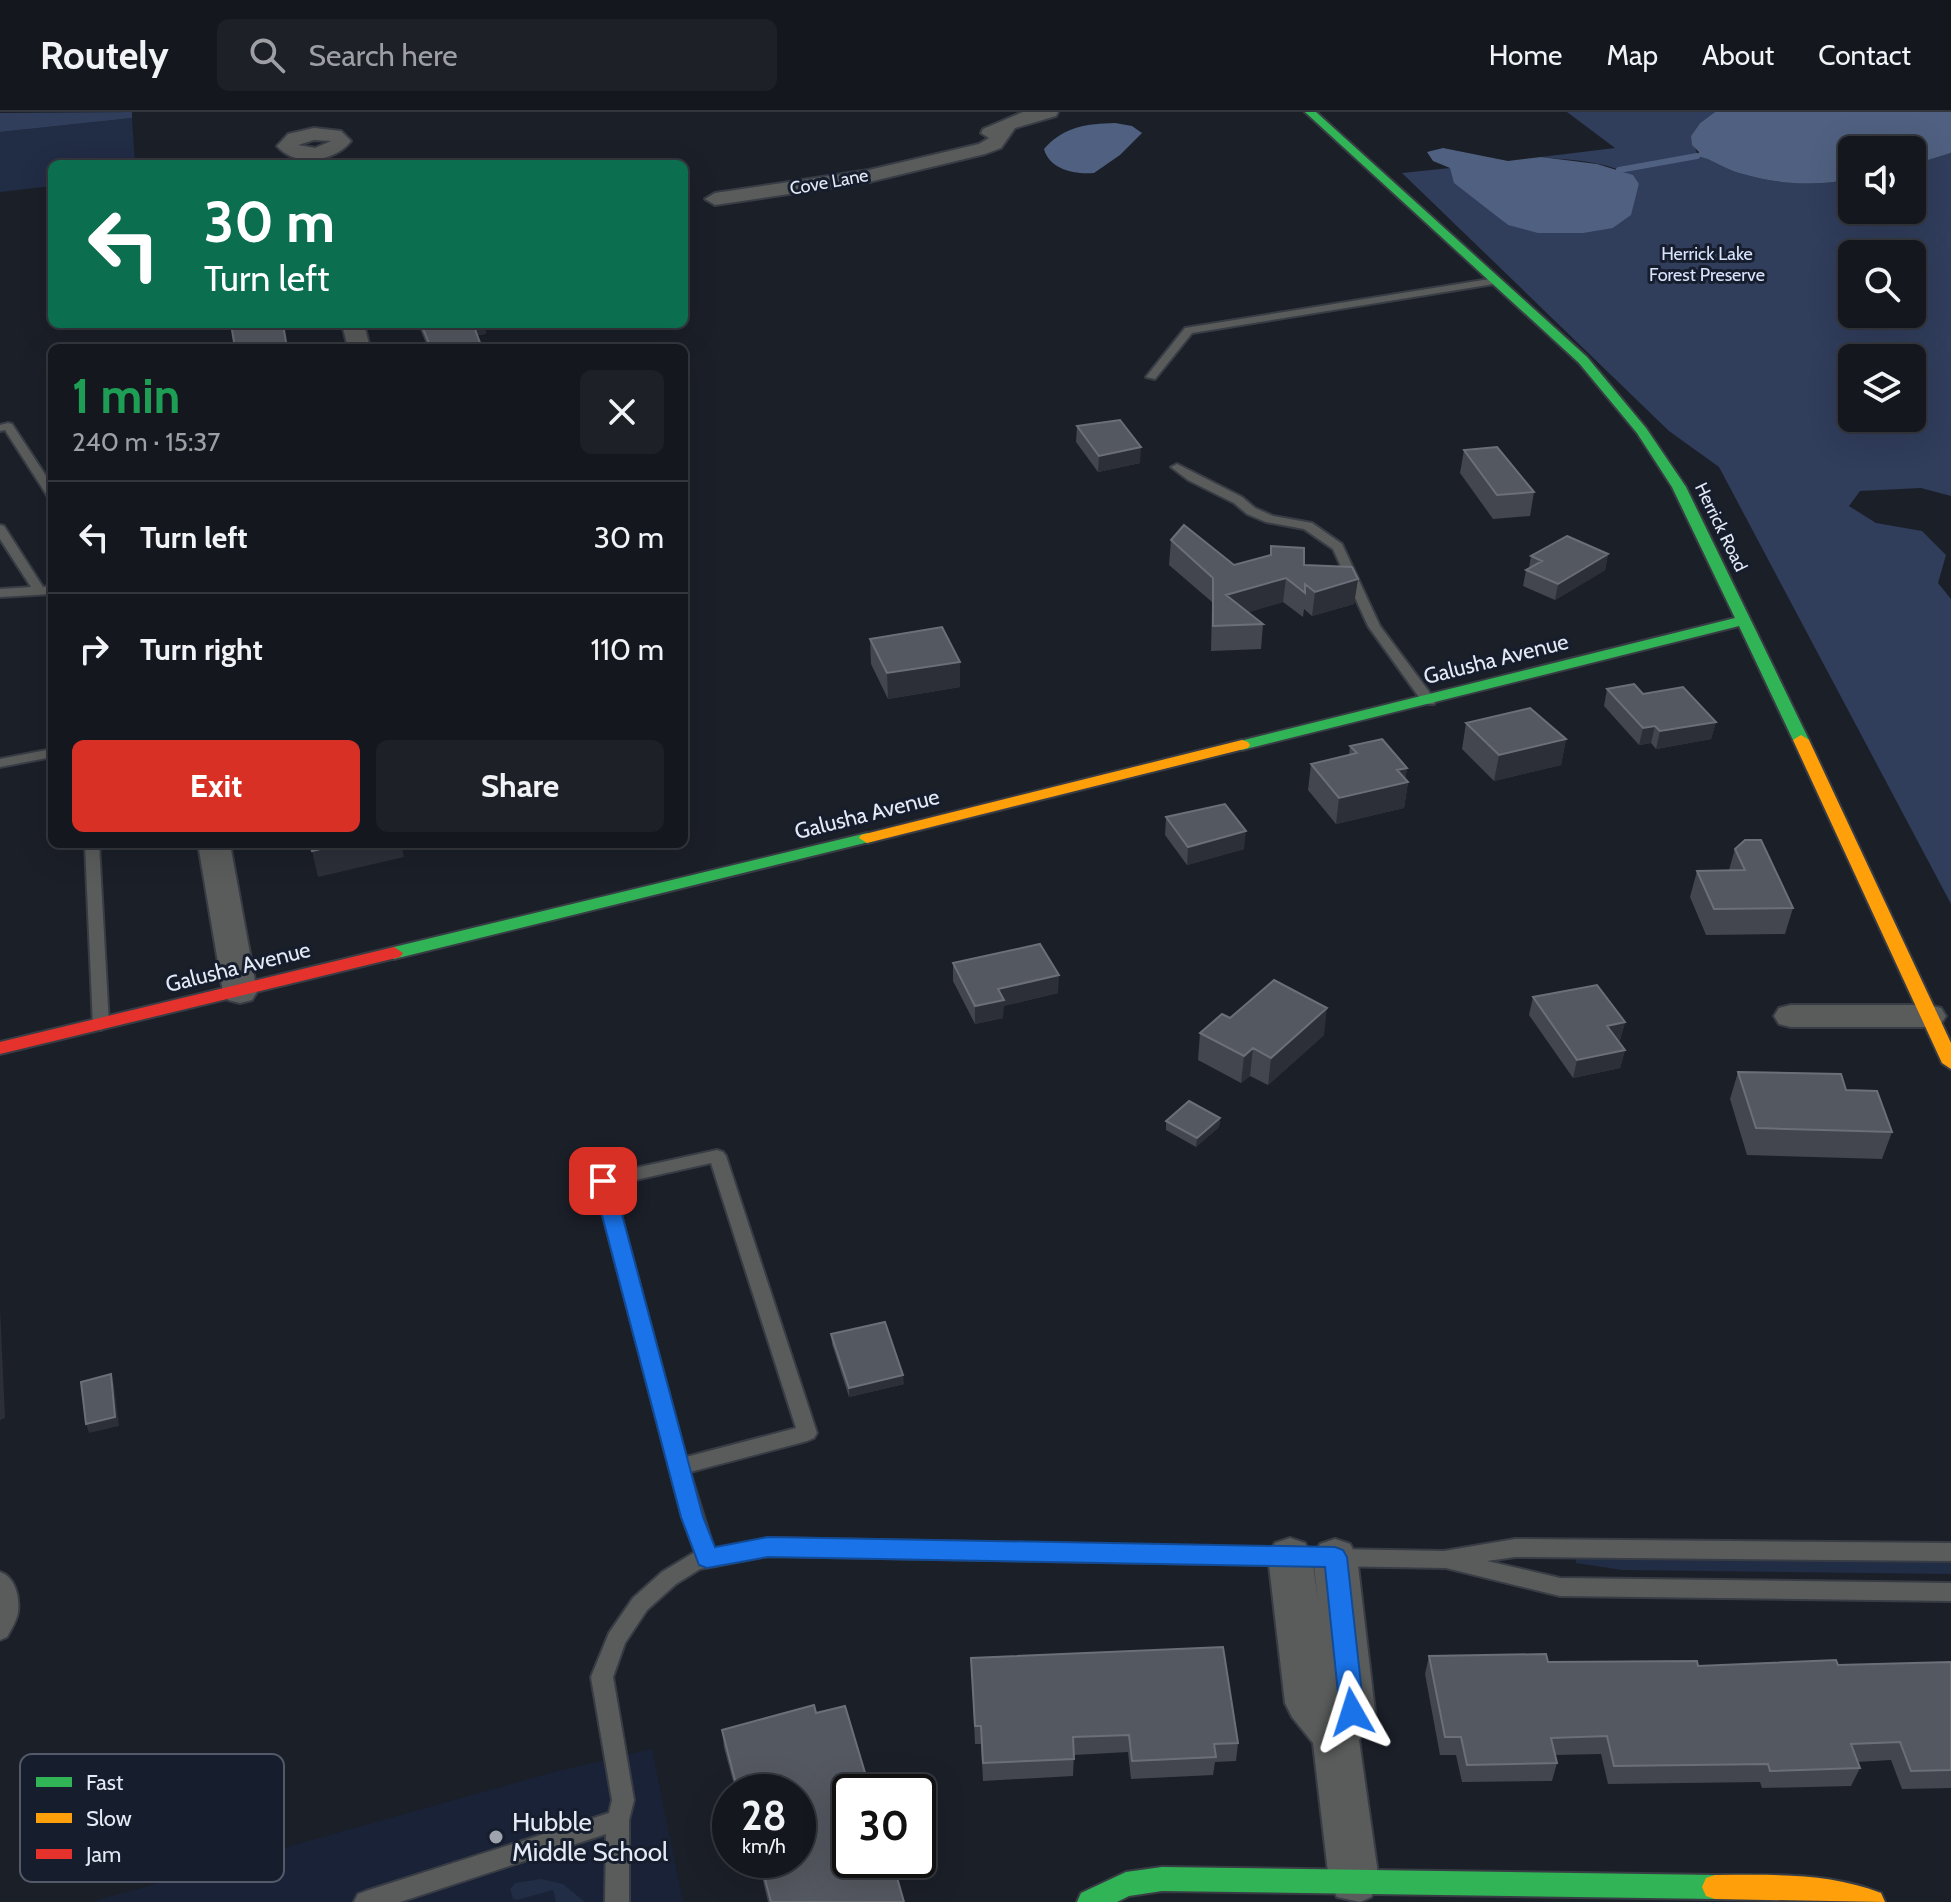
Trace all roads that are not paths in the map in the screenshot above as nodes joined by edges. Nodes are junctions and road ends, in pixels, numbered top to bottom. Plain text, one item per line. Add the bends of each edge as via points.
1 (1049, 112) edge
2 (1310, 112) edge
3 (715, 199) dead end
4 (1496, 281) junction
5 (1151, 377) dead end
6 (0, 428) edge
7 (1177, 467) dead end
8 (48, 488) edge
9 (0, 529) edge
10 (45, 590) edge
11 (0, 593) edge
12 (1745, 620) junction
13 (1429, 701) junction
14 (48, 754) edge
15 (0, 763) edge
16 (92, 848) edge
17 (215, 848) edge
18 (240, 992) junction
19 (1791, 1016) dead end
20 (1929, 1016) junction
21 (101, 1025) junction
22 (0, 1048) edge
23 (1951, 1063) edge
24 (679, 1467) junction
25 (1951, 1552) edge
26 (1290, 1556) junction
27 (1335, 1557) junction
28 (707, 1558) junction
29 (1444, 1560) junction
30 (0, 1581) edge
31 (1951, 1592) edge
32 (0, 1631) edge
33 (1335, 1735) junction
34 (618, 1820) junction
35 (1354, 1881) junction
36 (366, 1902) edge
37 (617, 1902) edge
38 (1090, 1902) edge
39 (1872, 1902) edge

1 - 3 street, Cove Lane via 1009,124 994,144 869,176
2 - 4 street, Herrick Road
4 - 5 lane via 1189,330
4 - 12 street, Herrick Road via 1583,360 1642,431 1679,487
6 - 8 lane via 8,426
7 - 13 lane via 1251,511 1308,526 1328,537 1346,559 1374,626
9 - 10 lane
10 - 11 lane
12 - 13 street, Galusha Avenue
12 - 20 street, Herrick Road
13 - 18 street, Galusha Avenue
14 - 15 lane
16 - 21 lane
17 - 18 street
18 - 21 street, Galusha Avenue
19 - 20 street
20 - 23 street, Herrick Road
21 - 22 street, Galusha Avenue
24 - 24 lane via 603,1181 717,1156 807,1433
24 - 28 lane
25 - 29 lane via 1515,1548
26 - 27 lane
26 - 28 lane via 768,1547
26 - 33 street via 1308,1703
27 - 29 lane
27 - 33 street via 1352,1712
28 - 34 lane via 669,1578 640,1604 616,1639 602,1677 623,1800
29 - 31 lane via 1560,1587
30 - 32 lane via 8,1612
33 - 35 street
34 - 36 lane
34 - 37 lane
35 - 38 street via 1162,1879 1126,1884
35 - 39 street via 1816,1888

